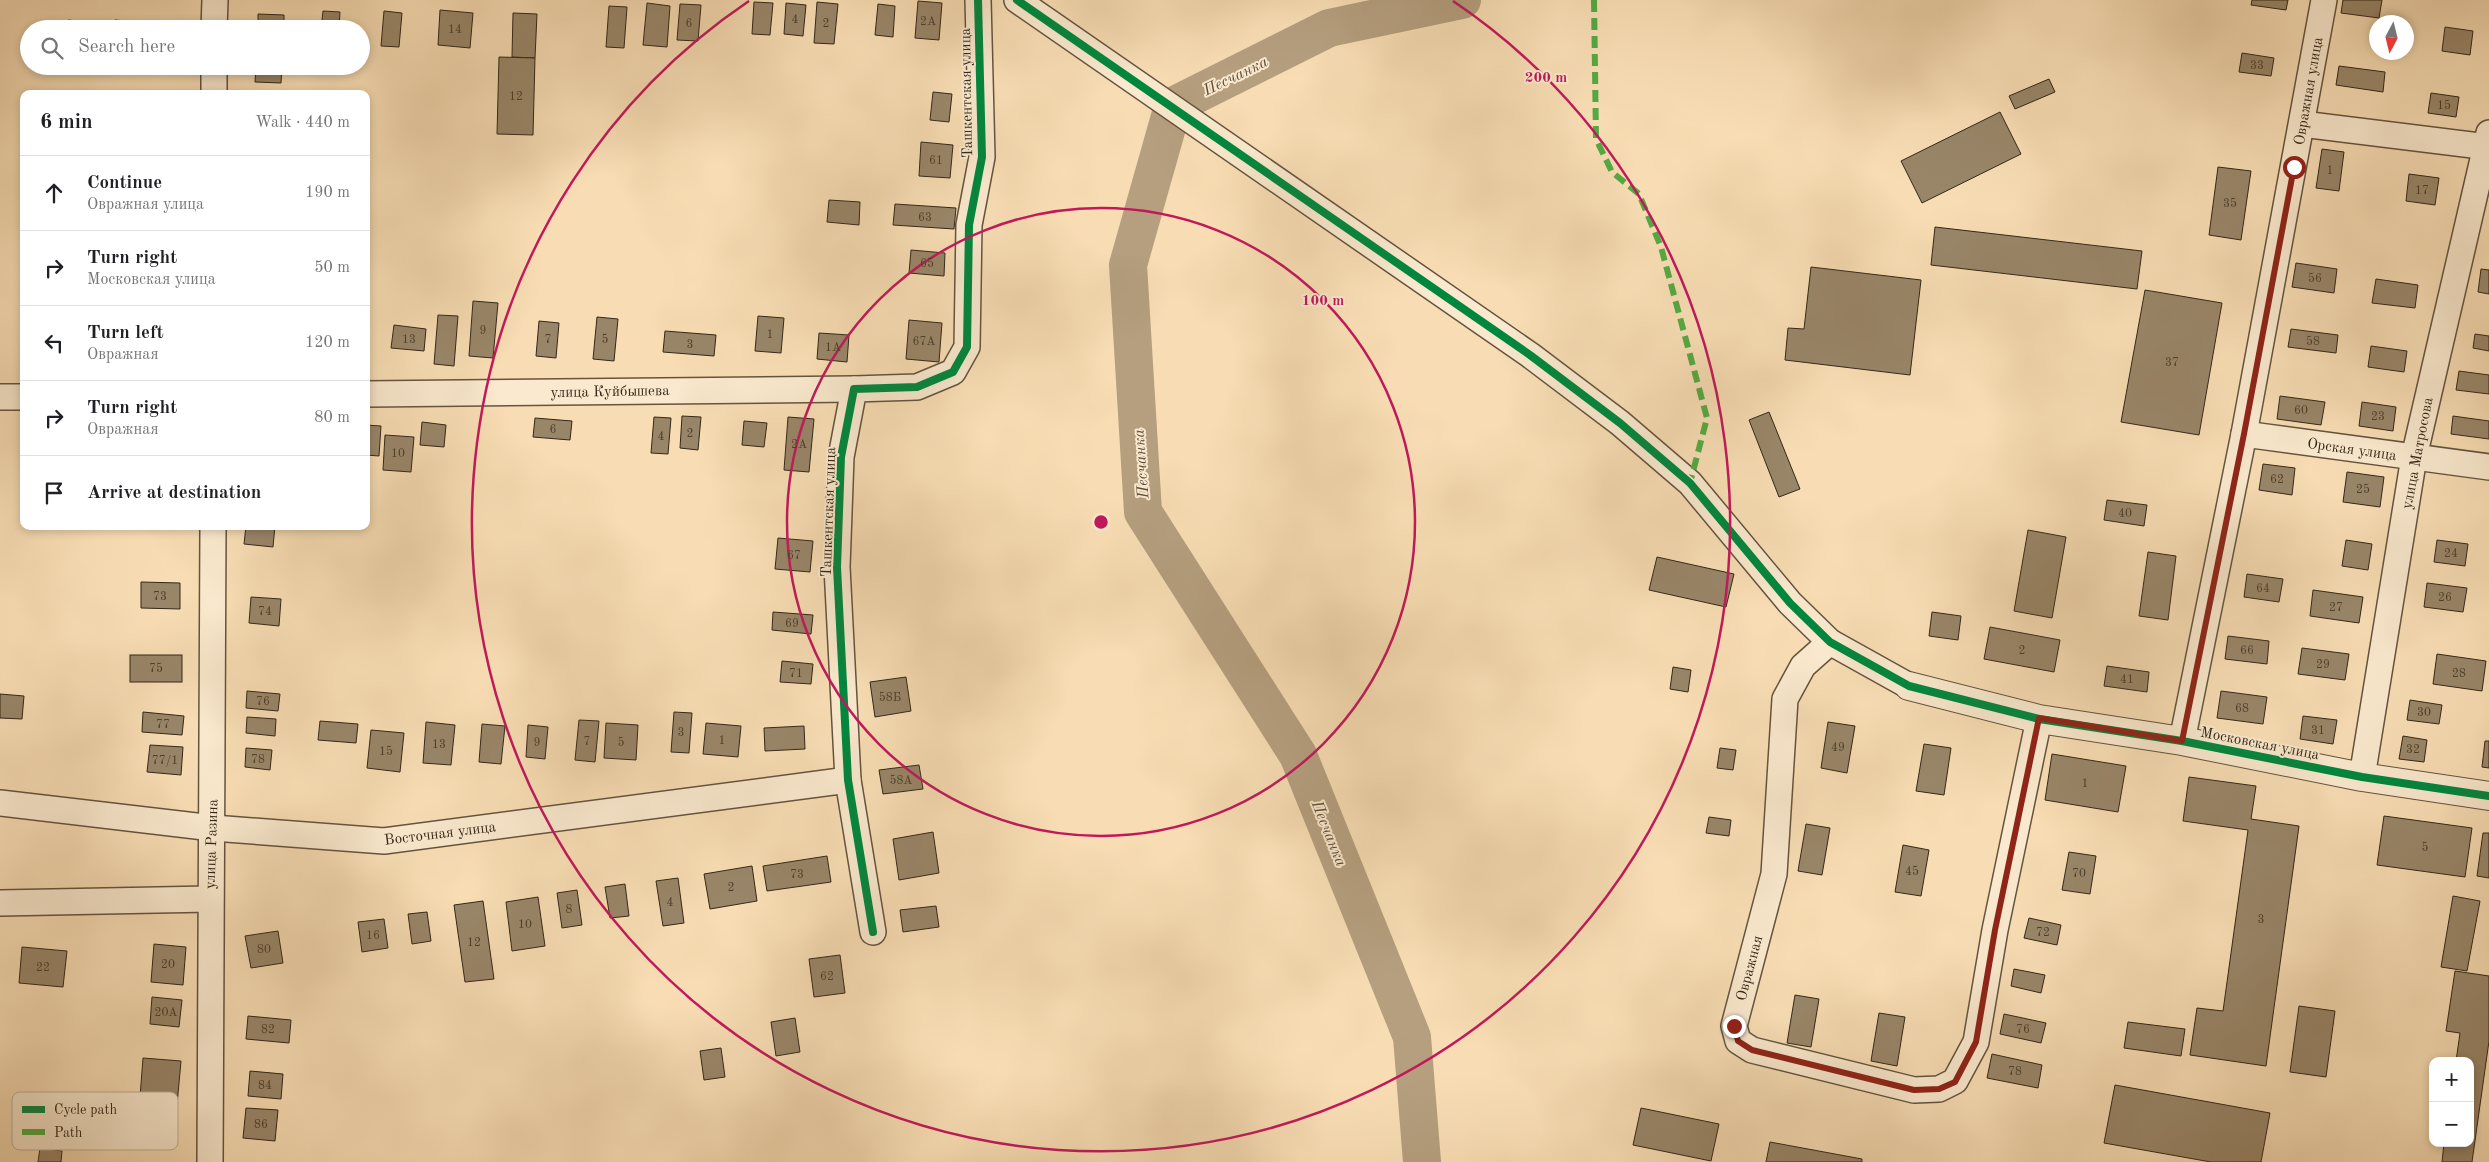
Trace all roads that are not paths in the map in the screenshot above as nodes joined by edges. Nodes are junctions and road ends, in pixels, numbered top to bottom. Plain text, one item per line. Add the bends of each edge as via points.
1 (214, 0) edge
2 (978, 0) edge
3 (1017, 0) edge
4 (2324, 0) edge
5 (214, 20) edge
6 (214, 75) edge
7 (214, 90) edge
8 (2302, 124) junction
9 (2488, 142) edge
10 (854, 389) junction
11 (370, 394) edge
12 (0, 397) edge
13 (20, 397) edge
14 (2244, 434) junction
15 (2414, 457) junction
16 (2489, 467) edge
17 (213, 530) edge
18 (1830, 642) junction
19 (1909, 686) joint
20 (2039, 718) junction
21 (2182, 741) junction
22 (2362, 777) junction
23 (848, 780) junction
24 (2489, 796) edge
25 (0, 803) edge
26 (213, 828) junction
27 (210, 898) junction
28 (0, 903) edge
29 (873, 932) dead end
30 (210, 1162) edge

1 - 5 street
2 - 10 street, Ташкентская улица via 982,157 969,225 967,347 952,372 917,387
3 - 18 street via 1522,349 1620,423 1690,482 1790,603
4 - 8 street, Овражная улица
6 - 7 street
8 - 9 street
8 - 14 street, Овражная улица
9 - 15 street, улица Матросова
10 - 11 street, улица Куйбышева
10 - 23 street, Ташкентская улица via 842,457 838,567
12 - 13 street
14 - 15 street, Орская улица
14 - 21 street, Овражная улица
15 - 16 street, Орская улица
15 - 22 street, улица Матросова
17 - 26 street, улица Разина
18 - 19 street
18 - 20 street, Овражная via 1803,666 1785,699 1774,874 1734,1026 1738,1041 1752,1050 1914,1090 1939,1089 1955,1082 1976,1042 1995,930
19 - 20 street, Московская улица
20 - 21 street, Московская улица
21 - 22 street, Московская улица
22 - 24 street, Московская улица
23 - 26 street, Восточная улица via 384,841
23 - 29 street, Ташкентская улица
25 - 26 street, Восточная улица
26 - 27 street, улица Разина
27 - 28 street
27 - 30 street, улица Разина

